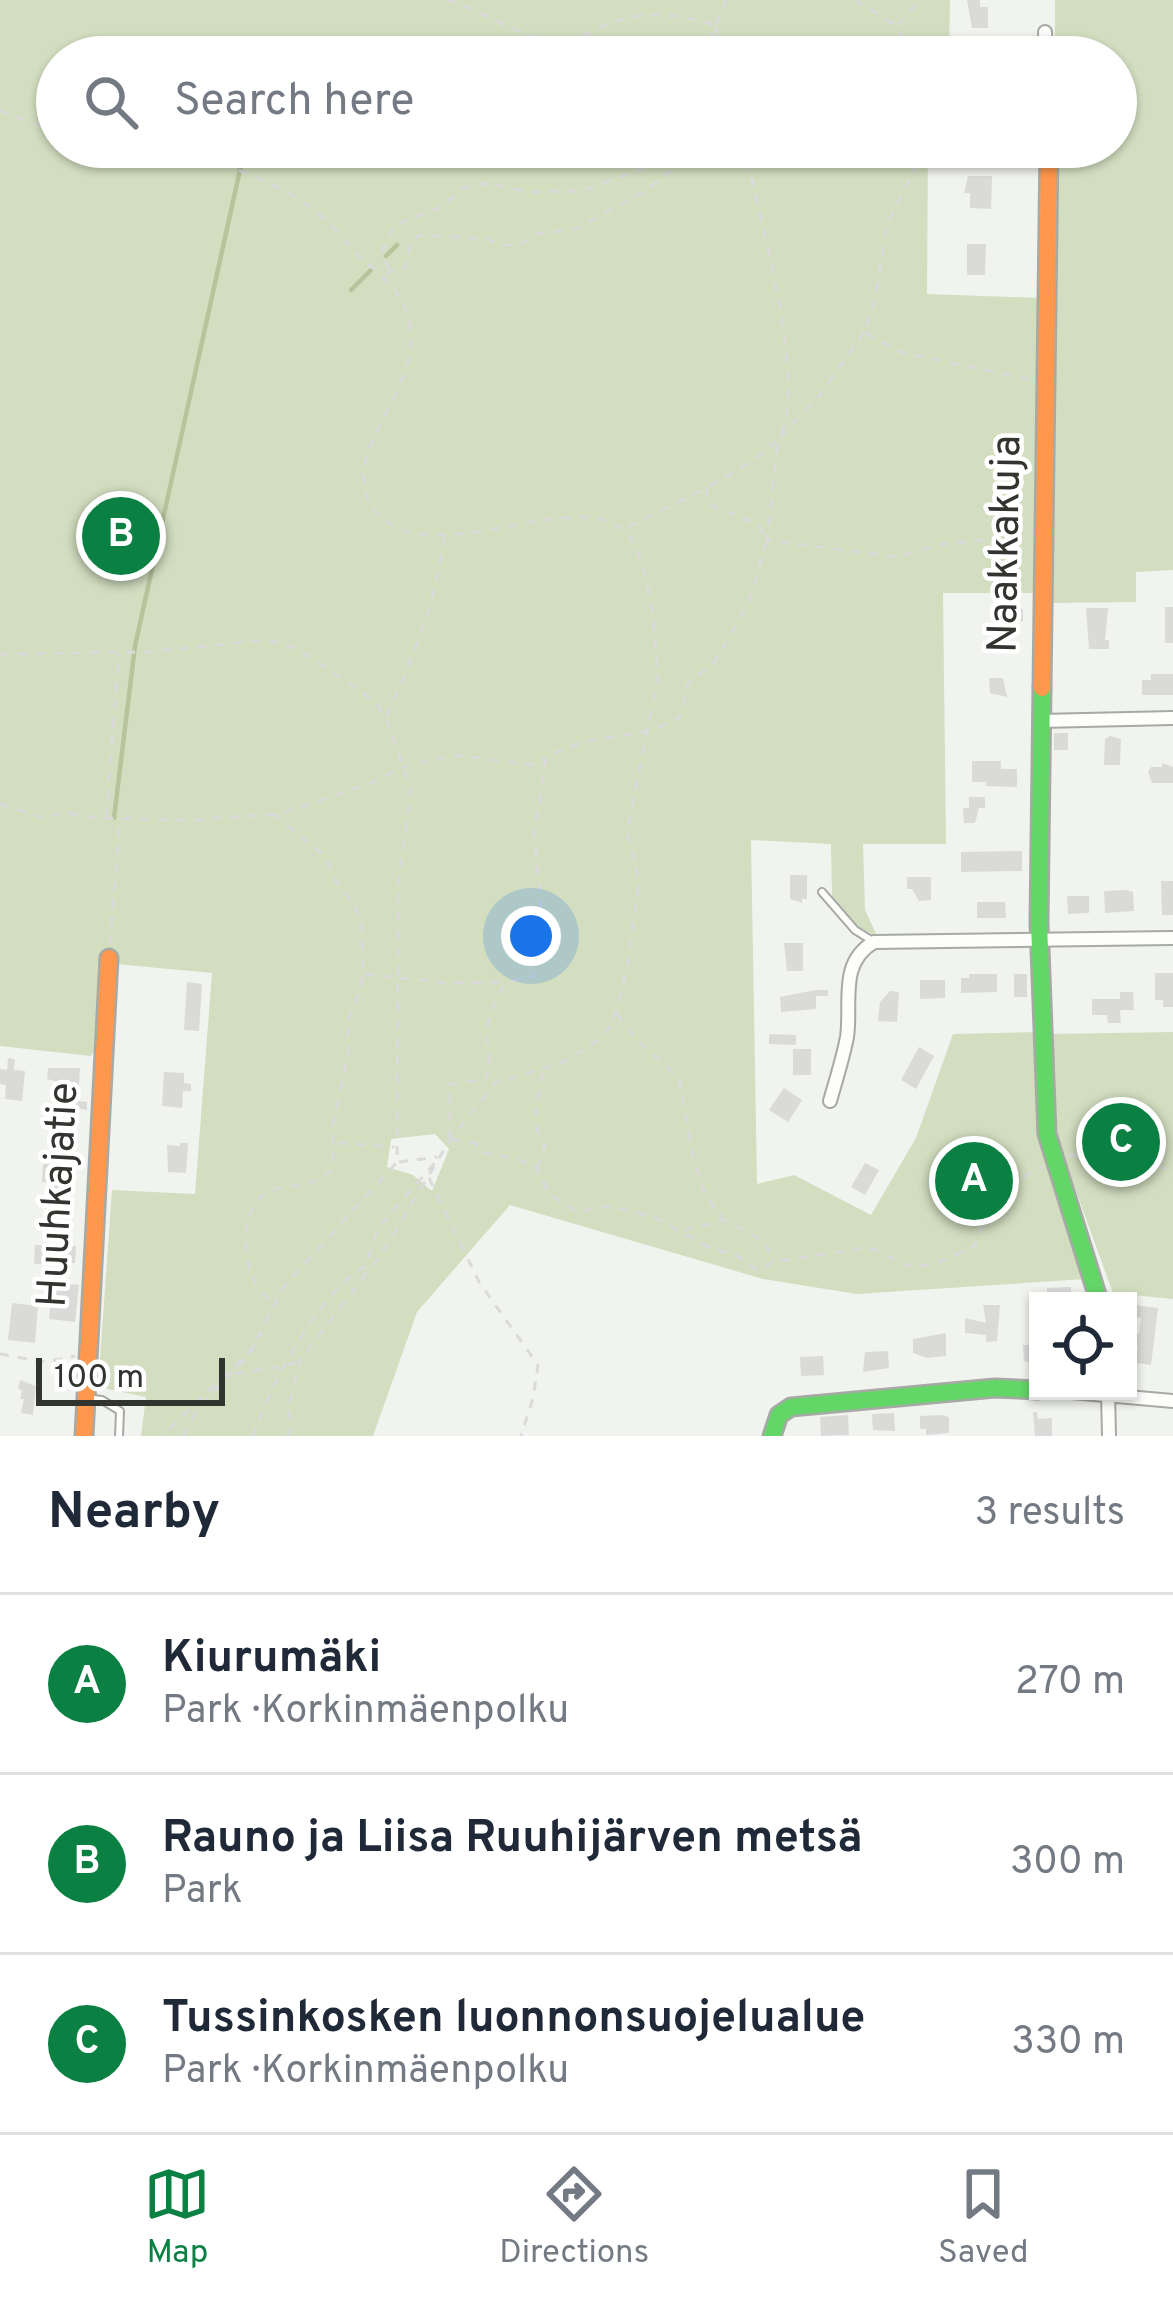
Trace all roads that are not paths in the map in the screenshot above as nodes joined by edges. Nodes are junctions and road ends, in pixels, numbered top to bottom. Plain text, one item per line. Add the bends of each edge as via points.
1 (1045, 32) dead end
2 (1045, 36) edge
3 (1049, 168) edge
4 (1173, 718) edge
5 (1040, 721) junction
6 (822, 892) dead end
7 (1173, 938) edge
8 (1040, 941) junction
9 (874, 942) junction
10 (109, 958) road end
11 (830, 1101) dead end
12 (1096, 1292) edge
13 (1029, 1390) edge
14 (1137, 1396) edge
15 (86, 1398) junction
16 (1108, 1400) edge
17 (1173, 1401) edge
18 (84, 1436) edge
19 (119, 1436) edge
20 (772, 1436) edge
21 (1109, 1436) edge

1 - 2 street
3 - 5 street, Naakkakuja
4 - 5 street
5 - 8 street, Naakkakuja
6 - 9 lane
7 - 8 street
8 - 9 street
8 - 12 street, Naakkakuja via 1046,1134
9 - 11 street via 863,948 847,986 847,1034
10 - 15 street, Huuhkajatie
13 - 20 street via 791,1407
14 - 17 street
15 - 18 street, Huuhkajatie
15 - 19 lane via 120,1412
16 - 21 street

